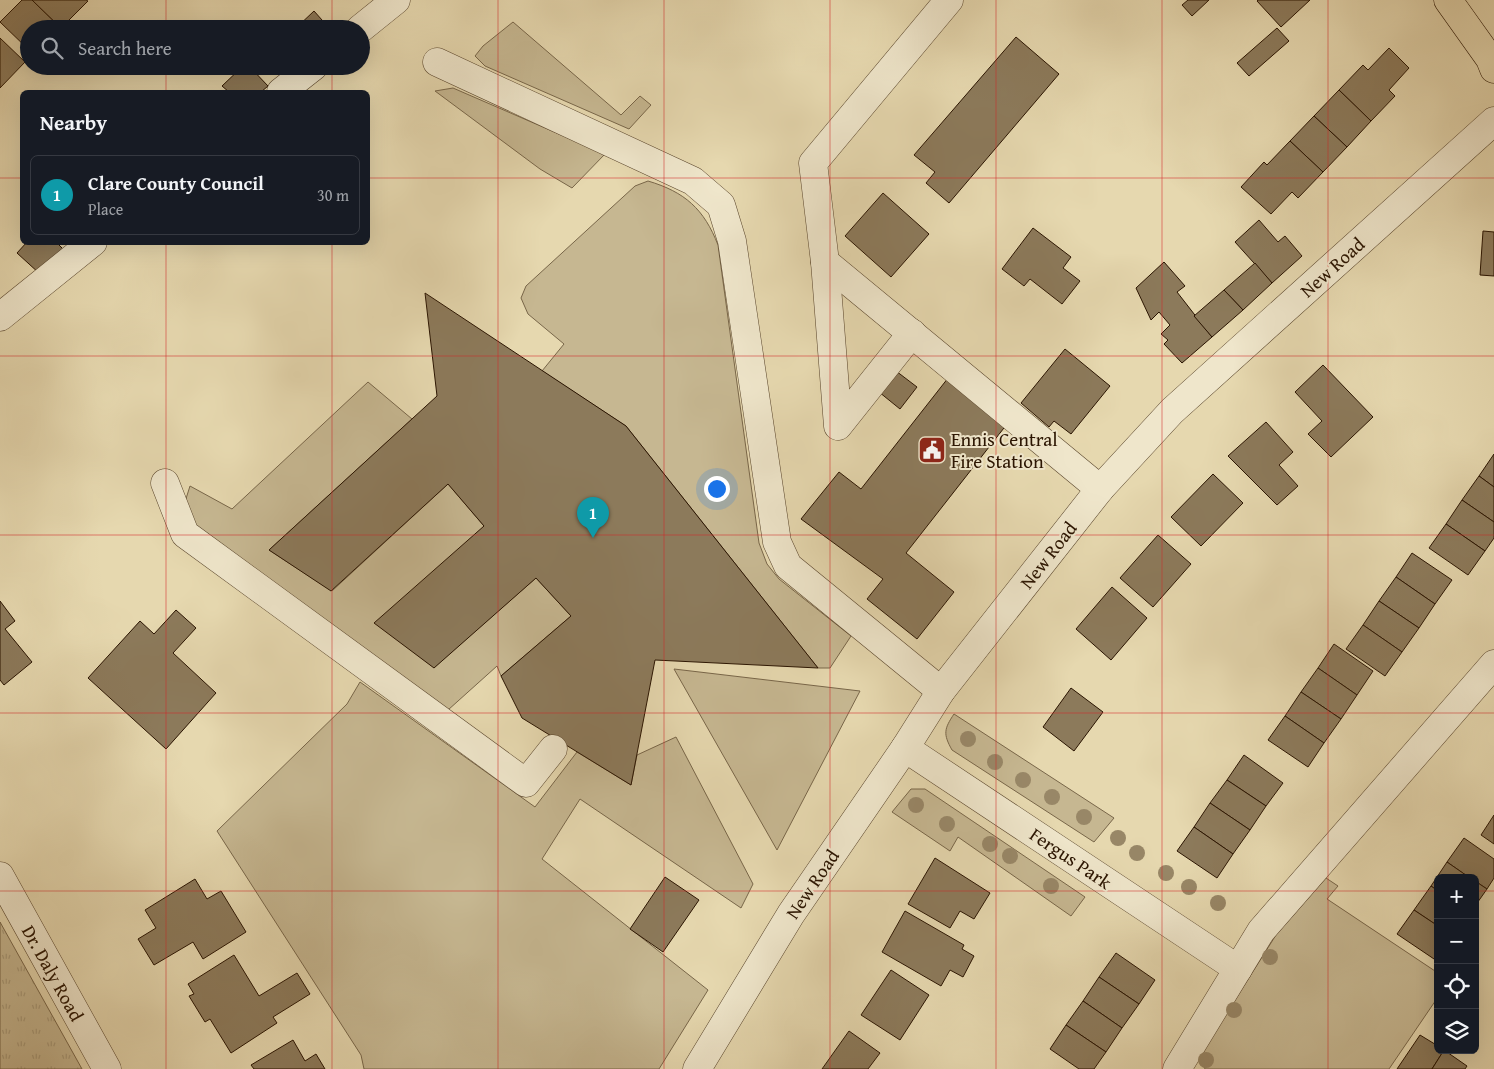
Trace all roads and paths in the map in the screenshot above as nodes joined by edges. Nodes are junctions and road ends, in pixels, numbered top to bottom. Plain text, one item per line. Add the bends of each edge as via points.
1 (396, 0) edge
2 (950, 0) edge
3 (1448, 0) edge
4 (370, 21) edge
5 (437, 62) dead end
6 (1494, 69) edge
7 (303, 75) edge
8 (284, 90) edge
9 (1494, 121) edge
10 (89, 245) edge
11 (825, 262) junction
12 (0, 317) edge
13 (912, 333) junction
14 (165, 483) dead end
15 (1100, 489) junction
16 (1494, 664) edge
17 (941, 691) junction
18 (905, 748) junction
19 (553, 749) dead end
20 (0, 876) edge
21 (1238, 969) junction
22 (107, 1069) edge
23 (697, 1069) edge
24 (1177, 1069) edge

1 - 4 street
2 - 11 street via 812,163
3 - 6 main road
5 - 17 street via 693,181 720,205 732,241 778,542 788,566
7 - 8 street
9 - 15 street, New Road via 1172,411
10 - 12 street
11 - 13 street
11 - 13 street via 838,426
13 - 15 street
14 - 19 street via 185,534 526,784
15 - 17 street, New Road
16 - 21 street via 1261,931
17 - 18 street, New Road
18 - 21 street, Fergus Park
18 - 23 street, New Road via 791,914
20 - 22 street, Dr. Daly Road
21 - 24 street

